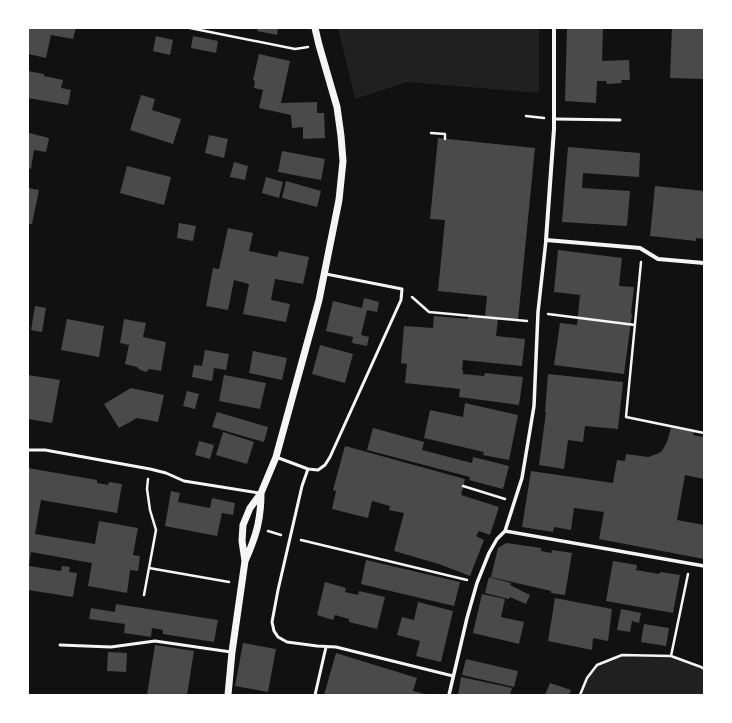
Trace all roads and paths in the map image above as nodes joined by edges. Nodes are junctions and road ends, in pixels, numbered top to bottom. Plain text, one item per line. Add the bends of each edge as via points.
1 (190, 28) edge
2 (315, 28) edge
3 (554, 28) edge
4 (318, 45) junction
5 (526, 116) dead end
6 (554, 119) junction
7 (620, 120) dead end
8 (431, 133) dead end
9 (445, 139) dead end
10 (546, 240) junction
11 (640, 248) junction
12 (704, 263) edge
13 (324, 273) junction
14 (402, 289) junction
15 (538, 312) junction
16 (537, 322) junction
17 (635, 325) junction
18 (704, 433) edge
19 (28, 450) edge
20 (276, 457) junction
21 (150, 468) junction
22 (308, 469) junction
23 (463, 486) dead end
24 (261, 493) junction
25 (515, 502) junction
26 (258, 529) junction
27 (505, 531) junction
28 (291, 537) junction
29 (245, 561) junction
30 (690, 564) junction
31 (704, 566) edge
32 (149, 568) junction
33 (477, 583) junction
34 (242, 585) junction
35 (144, 595) dead end
36 (60, 645) dead end
37 (326, 647) junction
38 (232, 652) junction
39 (671, 656) junction
40 (704, 669) edge
41 (453, 676) junction
42 (228, 695) edge
43 (315, 695) edge
44 (449, 695) edge
45 (580, 695) edge

1 - 4 path via 295,49
2 - 4 street
3 - 6 street
4 - 13 street via 337,107 343,161 339,200
5 - 6 path
6 - 7 lane
6 - 10 street
8 - 9 path via 445,134
10 - 11 street
10 - 15 street
11 - 12 street via 658,259
11 - 17 path
13 - 14 lane
13 - 20 street
14 - 16 path via 429,312
14 - 22 lane via 399,305 330,457 318,470
15 - 16 street
15 - 17 path
16 - 25 street via 534,406 522,478
17 - 18 path via 626,417
19 - 21 lane via 45,450
20 - 22 lane
20 - 24 street
21 - 24 lane via 184,481
21 - 32 path via 147,489 156,530
22 - 28 lane
23 - 25 path
24 - 26 street
24 - 29 street via 250,508 243,525
25 - 27 street
26 - 28 path
26 - 29 street
27 - 30 street
27 - 33 street via 493,546
28 - 33 path
28 - 37 lane via 272,622 274,630 278,637 287,642
29 - 34 street
30 - 31 street
30 - 39 path
32 - 34 path
32 - 35 path
33 - 41 street
34 - 38 street
36 - 38 lane via 111,647 156,641
37 - 41 lane via 336,647
37 - 43 lane
38 - 42 street
39 - 40 path
39 - 45 path via 622,655 597,665 587,678
41 - 44 street

